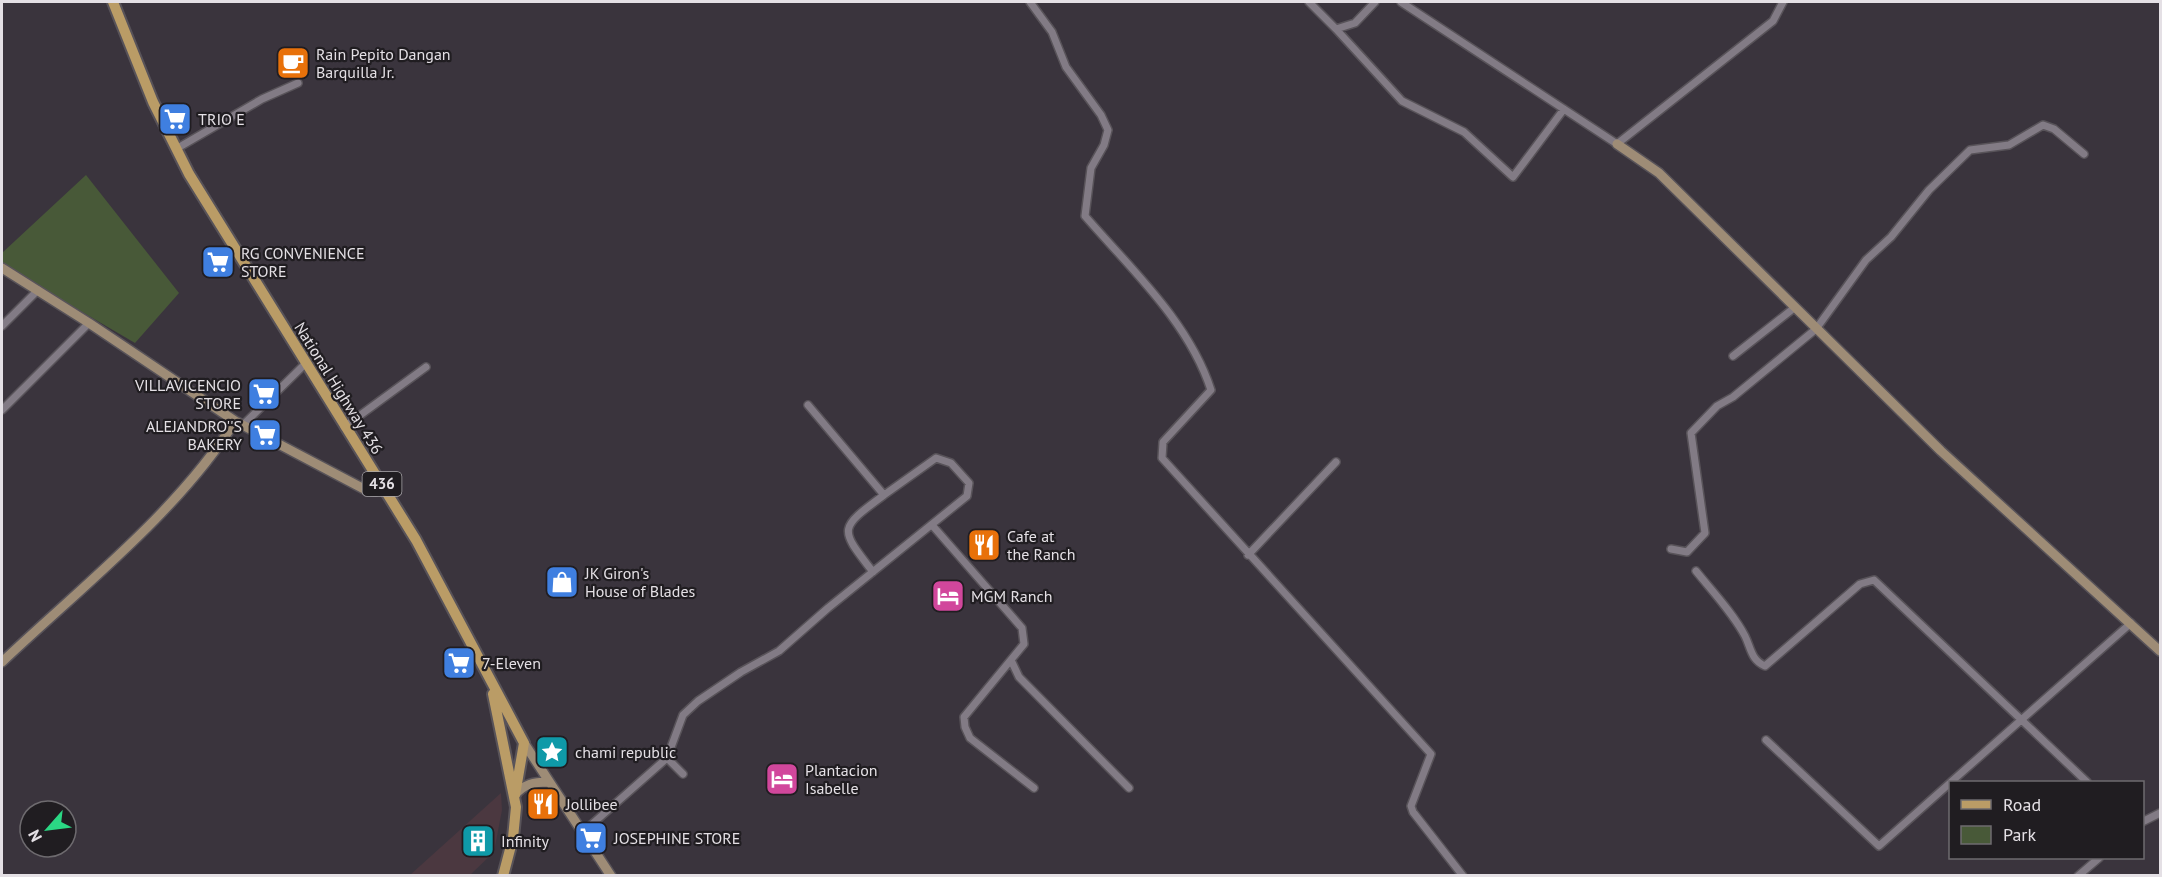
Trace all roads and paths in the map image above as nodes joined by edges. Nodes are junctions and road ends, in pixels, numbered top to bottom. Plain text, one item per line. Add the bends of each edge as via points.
1 (113, 2) edge
2 (1030, 2) edge
3 (1309, 2) edge
4 (1375, 2) edge
5 (1401, 2) edge
6 (1783, 2) edge
7 (1336, 29) junction
8 (298, 83) dead end
9 (1564, 109) junction
10 (1617, 144) junction
11 (176, 149) junction
12 (2084, 154) dead end
13 (2, 268) edge
14 (39, 290) junction
15 (1794, 308) junction
16 (89, 323) junction
17 (2, 326) edge
18 (1816, 329) junction
19 (1733, 356) dead end
20 (306, 363) junction
21 (426, 367) dead end
22 (808, 405) dead end
23 (2, 410) edge
24 (239, 423) junction
25 (344, 428) junction
26 (1336, 462) dead end
27 (384, 487) junction
28 (884, 495) junction
29 (932, 525) junction
30 (1671, 549) dead end
31 (1248, 555) junction
32 (1696, 571) dead end
33 (873, 572) junction
34 (2131, 622) junction
35 (2160, 651) edge
36 (1011, 660) junction
37 (2, 662) edge
38 (490, 680) junction
39 (2023, 720) junction
40 (1766, 740) dead end
41 (524, 743) junction
42 (667, 758) junction
43 (683, 774) dead end
44 (1953, 781) edge
45 (2085, 781) edge
46 (548, 782) junction
47 (1949, 785) edge
48 (1034, 788) dead end
49 (1129, 788) dead end
50 (515, 795) junction
51 (2160, 813) edge
52 (2144, 821) edge
53 (582, 833) junction
54 (2097, 859) edge
55 (503, 876) edge
56 (611, 876) edge
57 (1463, 876) edge
58 (2078, 876) edge

1 - 11 main road, National Highway 436 / 436
2 - 31 street via 1052,32 1066,67 1108,130 1091,168 1085,216 1164,307 1204,368 1211,390 1163,442 1162,458
3 - 7 street
4 - 7 street via 1355,22
5 - 9 street
6 - 10 street via 1773,21
7 - 9 street via 1402,102 1464,132 1513,177
8 - 11 street via 262,99
9 - 10 street
10 - 15 street via 1659,173
11 - 20 main road, National Highway 436 / 436
12 - 18 street via 2054,129 2043,126 2009,145 1970,150 1866,260
13 - 14 street
14 - 16 street
14 - 17 street
15 - 18 street
15 - 19 street
16 - 23 street
16 - 24 street
18 - 30 street via 1717,406 1691,433 1705,533 1687,552
18 - 34 street via 1941,451
20 - 24 street
20 - 25 main road, National Highway 436 / 436
21 - 25 street
22 - 28 street
24 - 27 street via 364,489 375,491
24 - 37 street via 163,512
25 - 27 main road, National Highway 436 / 436
26 - 31 street
27 - 38 main road, National Highway 436 / 436
28 - 29 street via 936,458 951,463 969,483 968,496
28 - 33 street via 854,517 848,529 848,539
29 - 33 street
29 - 36 street via 1022,628 1024,644
31 - 57 street via 1431,753 1411,806
32 - 39 street via 1744,633 1752,655 1765,666 1860,584 1874,580
33 - 42 street via 779,651 741,672 683,715
34 - 35 street
34 - 39 street
36 - 48 street via 964,717 965,727 970,738
36 - 49 street via 1019,677
38 - 41 main road, National Highway 436 / 436
38 - 50 main road
39 - 44 street
39 - 45 street
40 - 47 street via 1879,846
41 - 46 street, National Highway 436 / 436
41 - 50 main road
42 - 43 street
42 - 53 street
46 - 50 street via 521,787
46 - 53 street, National Highway 436 / 436
50 - 55 main road via 513,838
51 - 52 street
53 - 56 street, National Highway 436 / 436
54 - 58 street

